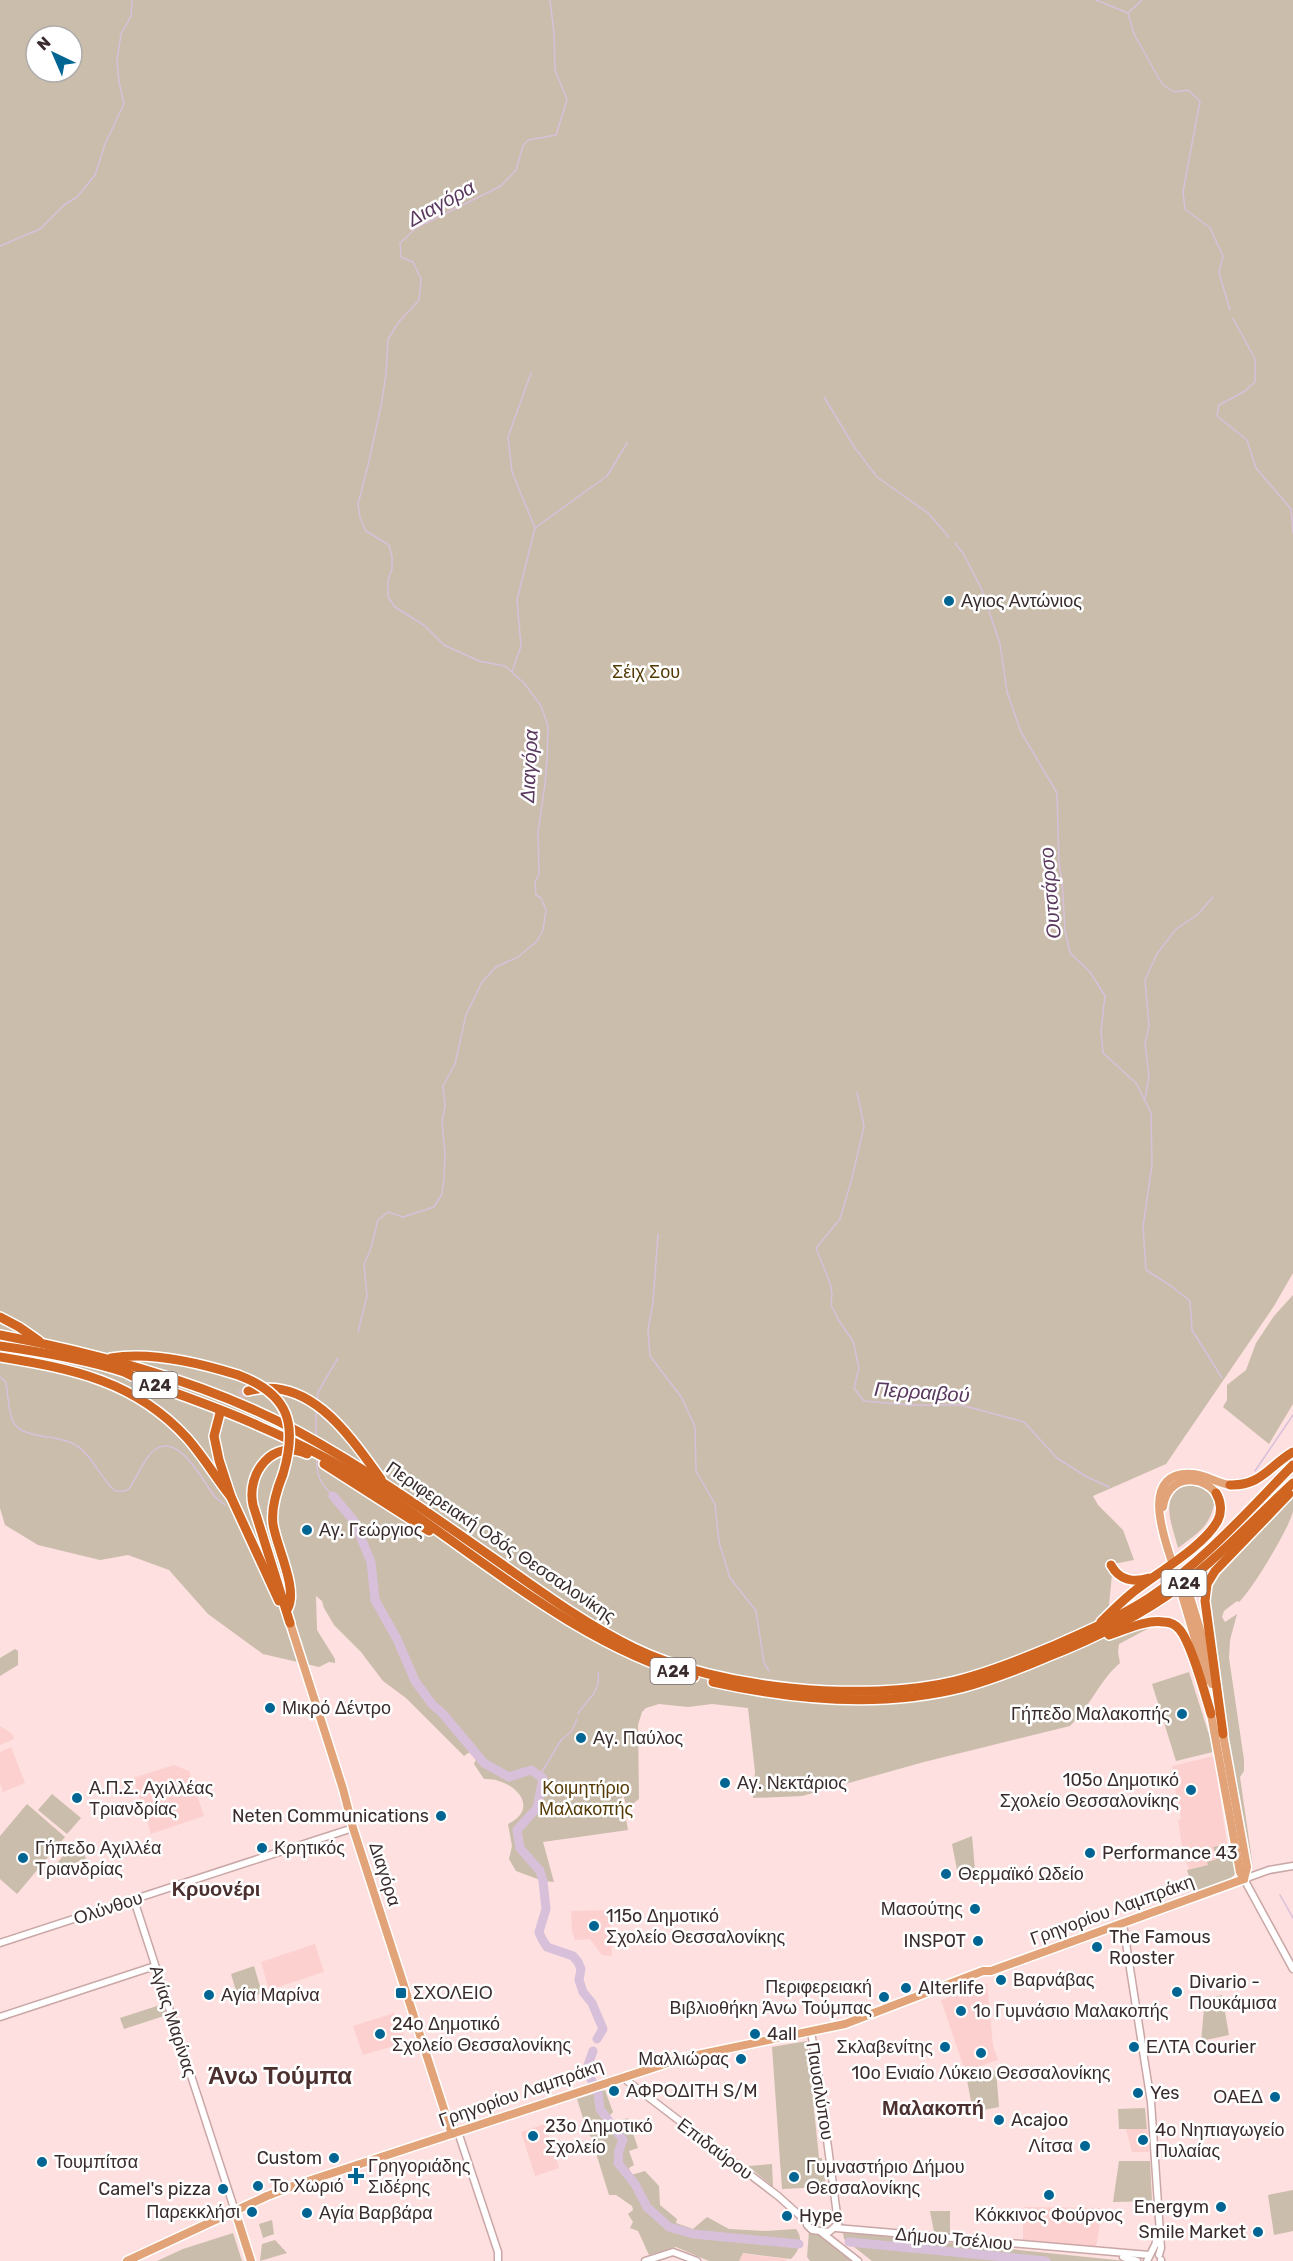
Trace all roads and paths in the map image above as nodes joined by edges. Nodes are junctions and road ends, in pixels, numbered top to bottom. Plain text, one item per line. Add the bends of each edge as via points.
1 (0, 1317) edge
2 (0, 1335) edge
3 (41, 1343) junction
4 (0, 1346) edge
5 (0, 1357) edge
6 (108, 1358) junction
7 (77, 1371) junction
8 (144, 1381) junction
9 (248, 1391) tunnel mouth
10 (220, 1413) tunnel mouth
11 (305, 1446) junction
12 (1293, 1452) edge
13 (323, 1455) junction
14 (1293, 1465) edge
15 (384, 1484) junction
16 (1230, 1485) joint
17 (1293, 1485) edge
18 (1216, 1493) joint
19 (231, 1497) junction
20 (1111, 1565) dead end
21 (1154, 1577) junction
22 (287, 1610) junction
23 (290, 1623) junction
24 (1094, 1628) junction
25 (1075, 1646) junction
26 (1211, 1714) junction
27 (1223, 1734) junction
28 (352, 1828) junction
29 (1293, 1866) edge
30 (1244, 1879) junction
31 (134, 1900) junction
32 (1123, 1924) junction
33 (0, 1943) edge
34 (155, 1966) junction
35 (1293, 1969) edge
36 (0, 2017) edge
37 (811, 2032) junction
38 (621, 2077) junction
39 (455, 2133) junction
40 (235, 2211) junction
41 (807, 2222) junction
42 (837, 2225) junction
43 (1159, 2232) junction
44 (829, 2235) junction
45 (1108, 2253) junction
46 (1149, 2257) edge
47 (683, 2258) edge
48 (1161, 2259) edge
49 (127, 2261) edge
50 (251, 2261) edge
51 (498, 2261) edge
52 (645, 2261) edge
53 (697, 2261) edge
54 (858, 2261) edge
55 (1137, 2261) edge

1 - 3 highway
2 - 3 highway, Περιφερειακή Οδός Θεσσαλονίκης / Α24
3 - 6 highway, Περιφερειακή Οδός Θεσσαλονίκης / Α24
4 - 8 highway, Περιφερειακή Οδός Θεσσαλονίκης / Α24 via 89,1363
5 - 7 highway
6 - 11 highway, Περιφερειακή Οδός Θεσσαλονίκης / Α24 via 207,1392
6 - 22 highway, bridge via 149,1356 238,1375 269,1392 285,1414 291,1440 273,1517 287,1577
7 - 8 highway
7 - 19 highway via 123,1390 162,1415 196,1449
8 - 11 highway, Περιφερειακή Οδός Θεσσαλονίκης / Α24
9 - 15 highway via 276,1389 311,1400 356,1444
10 - 19 highway via 215,1446
11 - 13 highway, Περιφερειακή Οδός Θεσσαλονίκης / Α24
11 - 22 highway via 274,1455 261,1465 252,1483 253,1505
12 - 16 highway via 1258,1480
13 - 15 highway, Περιφερειακή Οδός Θεσσαλονίκης / Α24
13 - 25 highway, Περιφερειακή Οδός Θεσσαλονίκης / Α24 via 551,1608 634,1655 683,1674 761,1691 850,1698 927,1694 999,1676
14 - 24 highway, Περιφερειακή Οδός Θεσσαλονίκης / Α24 via 1192,1566 1137,1606
15 - 24 highway, Περιφερειακή Οδός Θεσσαλονίκης / Α24 via 603,1631 670,1663 744,1682 825,1690 924,1686 980,1673
16 - 18 main road via 1192,1474 1176,1477 1167,1484 1159,1499 1158,1514 1173,1558 1163,1513 1168,1493 1178,1483 1196,1480
17 - 25 highway, Περιφερειακή Οδός Θεσσαλονίκης / Α24 via 1177,1588 1126,1621
17 - 27 highway via 1219,1567 1206,1587
18 - 21 highway via 1220,1507 1216,1523
19 - 23 highway
20 - 21 highway via 1127,1579
21 - 24 highway
22 - 23 highway
23 - 28 main road, Διαγόρα
25 - 26 highway via 1153,1622 1172,1624 1185,1640
26 - 27 main road via 1183,1586 1200,1628
26 - 30 main road
27 - 30 main road via 1247,1867
28 - 31 street, Ολύνθου
28 - 39 main road, Διαγόρα
29 - 30 street
30 - 32 main road, Γρηγορίου Λαμπράκη
30 - 35 street
31 - 33 street, Ολύνθου
31 - 34 street, Αγίας Μαρίνας
32 - 37 main road, Γρηγορίου Λαμπράκη via 983,1971 845,2024
32 - 43 street via 1151,2102
34 - 36 street
34 - 40 street, Αγίας Μαρίνας
37 - 38 main road, Γρηγορίου Λαμπράκη via 692,2056
37 - 42 street, Παυσιλύπου
38 - 39 main road, Γρηγορίου Λαμπράκη
38 - 41 street, Επιδαύρου
39 - 40 main road, Γρηγορίου Λαμπράκη via 296,2185
39 - 51 street, Διαγόρα
40 - 49 main road, Γρηγορίου Λαμπράκη
40 - 50 main road
41 - 42 street, Δήμου Τσέλιου via 830,2218
41 - 44 street, Επιδαύρου via 808,2228
42 - 44 street
42 - 45 street, Δήμου Τσέλιου
43 - 46 street
43 - 48 street
44 - 54 street
45 - 46 street, Δήμου Τσέλιου
45 - 55 street, Δήμου Τσέλιου
46 - 48 street, Δήμου Τσέλιου
47 - 52 street via 671,2253
47 - 53 street

